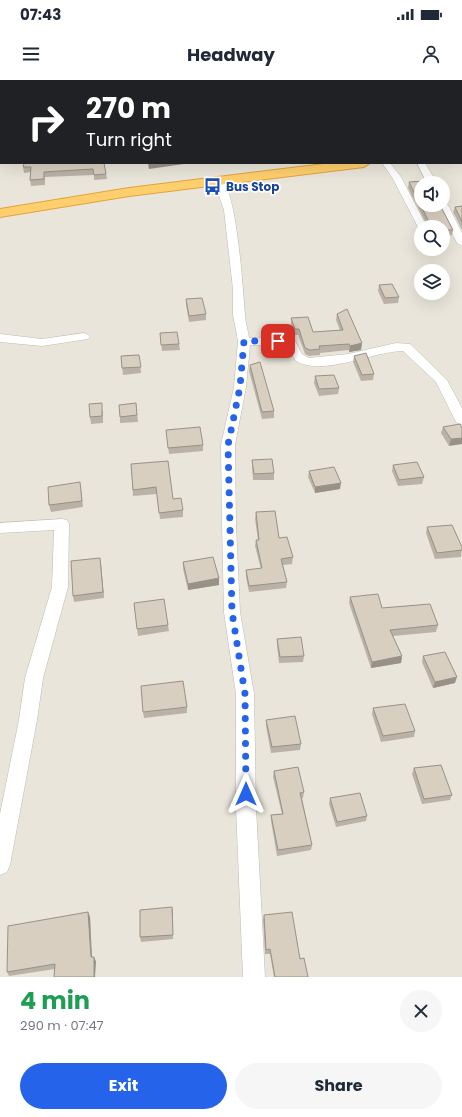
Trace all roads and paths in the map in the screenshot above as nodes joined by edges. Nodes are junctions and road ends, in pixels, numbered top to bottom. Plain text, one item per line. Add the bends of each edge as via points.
1 (356, 164) edge
2 (387, 164) edge
3 (422, 164) edge
4 (428, 176) edge
5 (219, 181) junction
6 (0, 212) edge
7 (446, 212) edge
8 (418, 220) edge
9 (462, 243) edge
10 (0, 338) edge
11 (84, 338) dead end
12 (244, 341) junction
13 (462, 420) edge
14 (0, 528) edge
15 (0, 865) edge
16 (254, 977) edge

1 - 5 highway
2 - 8 street
3 - 4 street
5 - 6 highway
5 - 12 street via 229,210 239,315
7 - 9 street
10 - 11 street via 28,342
12 - 13 street via 290,342 302,360 313,363 396,347 406,348 441,380
12 - 16 street via 240,387 228,445 229,525 232,612 245,694 246,808
14 - 15 street via 62,524 60,588 34,678

